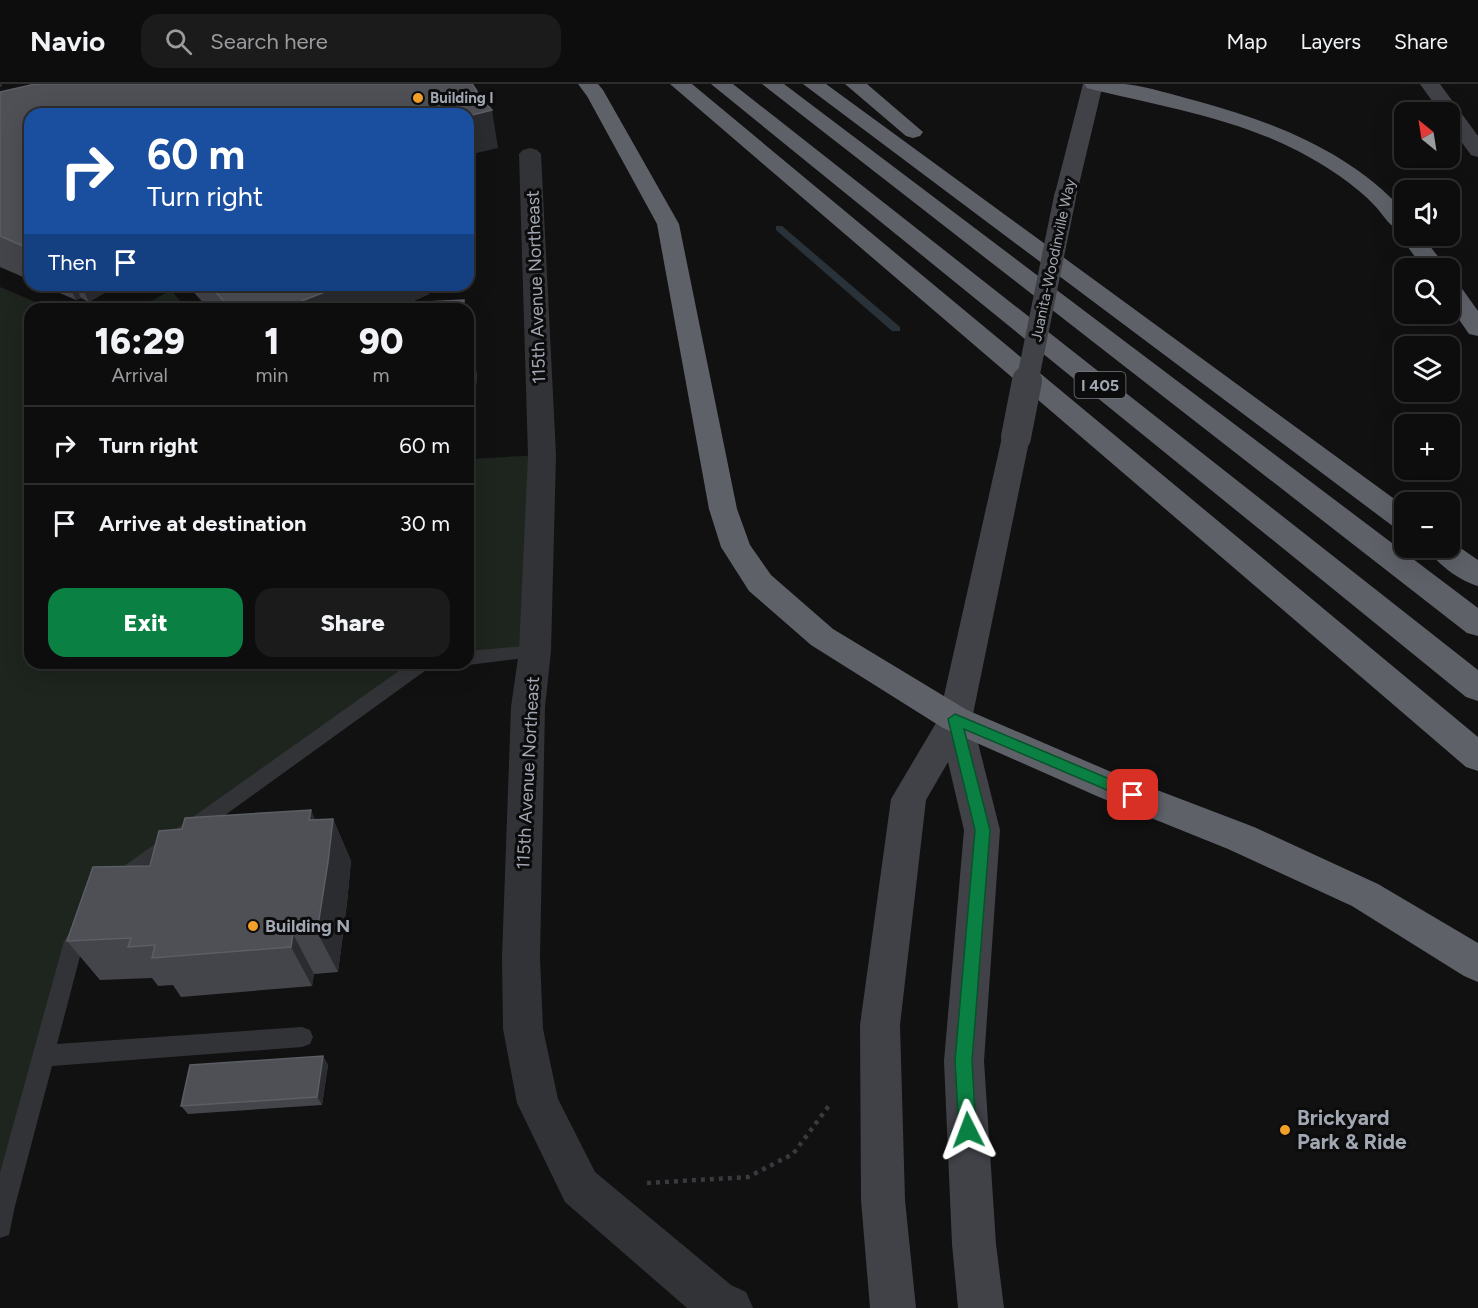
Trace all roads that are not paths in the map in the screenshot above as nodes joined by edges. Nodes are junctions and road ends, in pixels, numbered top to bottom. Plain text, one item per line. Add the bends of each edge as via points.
1 (588, 84) edge
2 (680, 84) edge
3 (721, 84) edge
4 (772, 84) edge
5 (813, 84) edge
6 (855, 84) edge
7 (1093, 84) edge
8 (1430, 84) edge
9 (1478, 151) edge
10 (530, 154) dead end
11 (1394, 211) edge
12 (1460, 303) edge
13 (1478, 328) edge
14 (1211, 376) junction
15 (1394, 513) edge
16 (1456, 558) edge
17 (1478, 574) edge
18 (1478, 625) edge
19 (534, 651) junction
20 (474, 657) edge
21 (415, 669) edge
22 (1478, 688) edge
23 (955, 719) junction
24 (1478, 757) edge
25 (107, 896) edge
26 (94, 914) edge
27 (1478, 964) edge
28 (302, 1037) dead end
29 (43, 1056) junction
30 (0, 1226) edge
31 (730, 1308) edge
32 (893, 1308) edge
33 (981, 1308) edge

1 - 23 highway via 668,224 723,509 736,547 760,583 822,637
2 - 24 highway, I 405
3 - 22 highway, I 405
4 - 18 highway, I 405
5 - 14 highway
6 - 14 highway
7 - 11 highway via 1164,97 1256,125 1358,178
7 - 23 main road, Juanita-Woodinville Way, bridge via 1065,197
8 - 9 main road
10 - 19 street, 115th Avenue Northeast via 542,455
12 - 13 highway
14 - 15 highway
16 - 17 highway
19 - 20 lane
19 - 31 street, 115th Avenue Northeast via 528,719 521,957 523,1029 538,1103 580,1187 715,1302
21 - 25 lane via 121,878
23 - 27 highway via 1241,838 1365,895
23 - 32 main road via 909,799 880,1025 883,1200
23 - 33 main road via 982,830 964,1061
26 - 29 lane via 74,940
28 - 29 lane
29 - 30 lane

